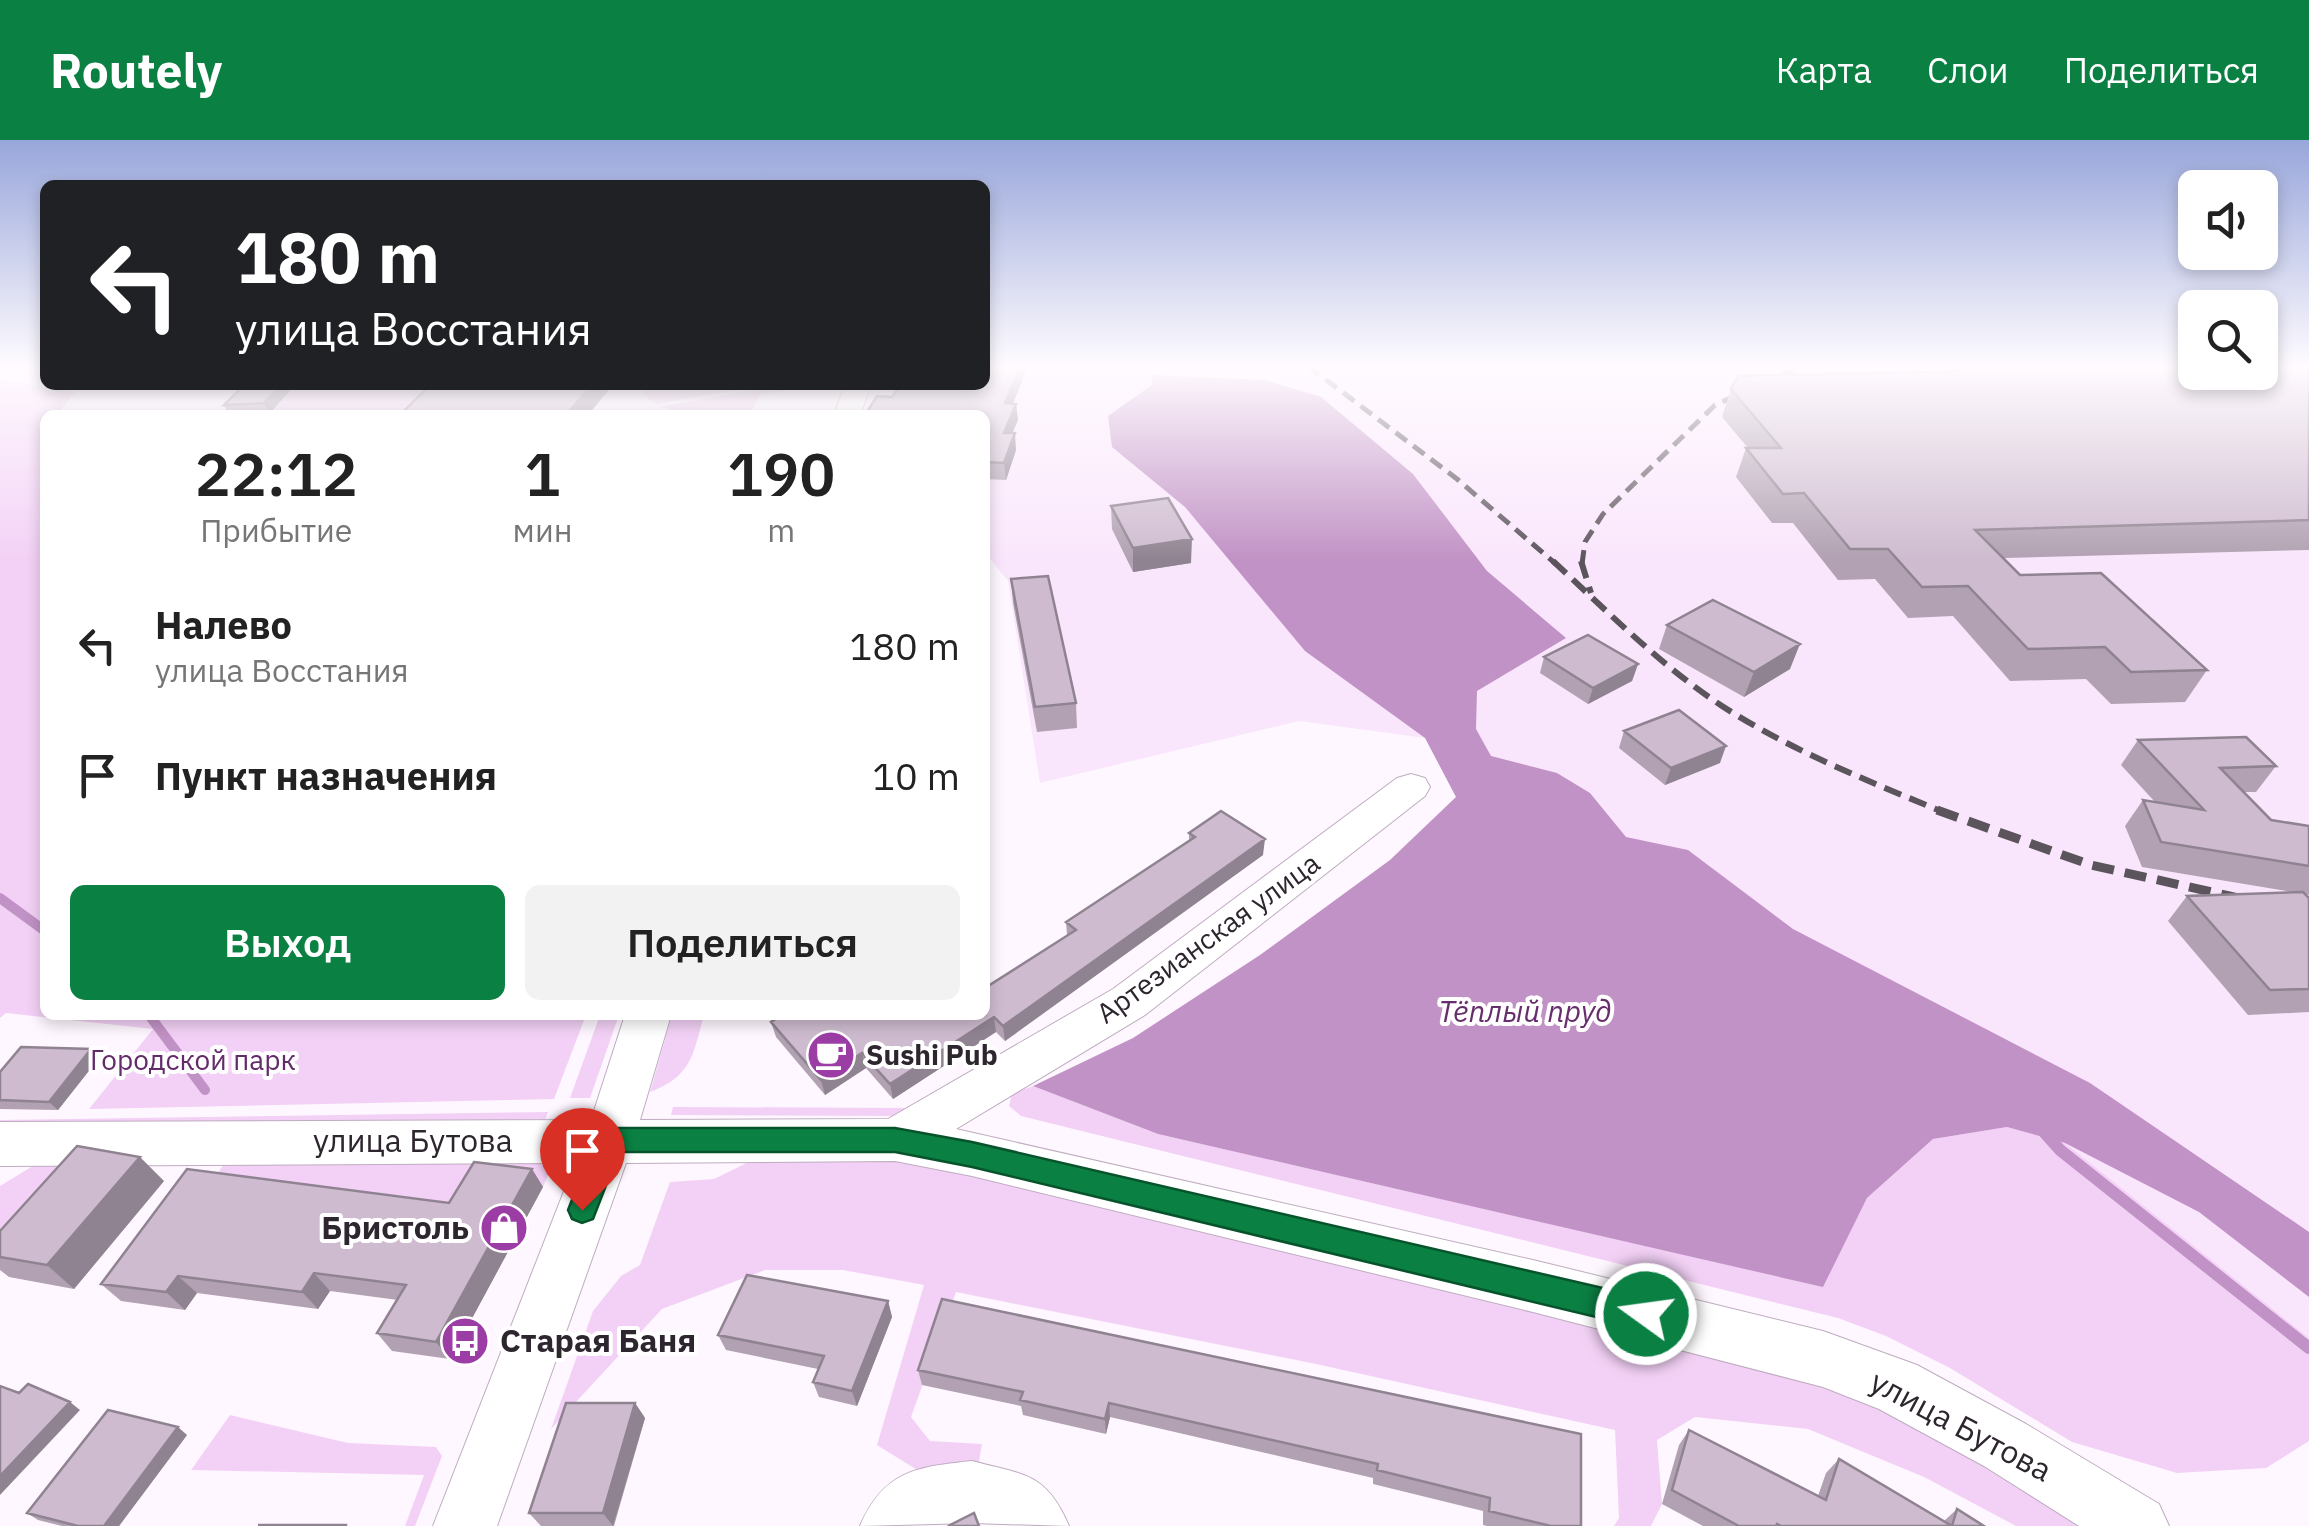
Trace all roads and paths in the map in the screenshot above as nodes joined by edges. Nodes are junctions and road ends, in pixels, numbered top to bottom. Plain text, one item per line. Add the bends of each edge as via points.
1 (1411, 787) dead end
2 (646, 1020) edge
3 (609, 1140) junction
4 (895, 1140) junction
5 (3, 1147) edge
6 (465, 1526) edge
7 (892, 1526) edge
8 (1038, 1526) edge
9 (2137, 1526) edge

1 - 4 street, Артезианская улица via 1128,1002
2 - 3 street
3 - 4 street, улица Бутова
3 - 5 street, улица Бутова
3 - 6 street
4 - 9 street, улица Бутова via 1823,1359 1912,1395
7 - 8 street via 919,1498 972,1492 1021,1505

